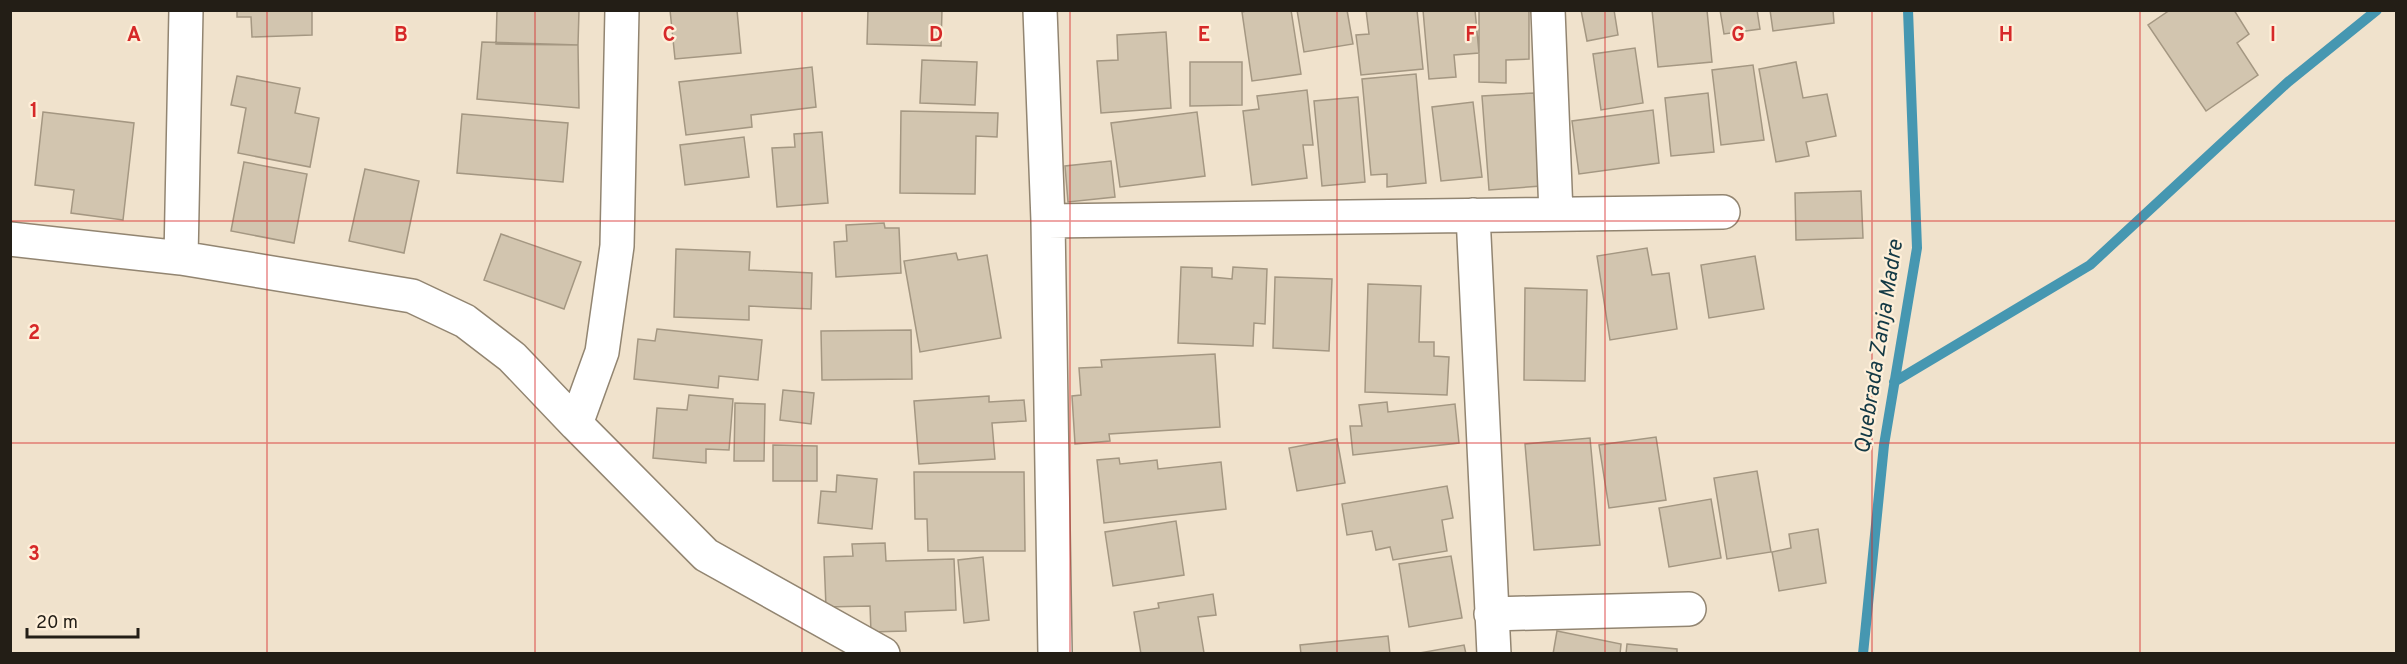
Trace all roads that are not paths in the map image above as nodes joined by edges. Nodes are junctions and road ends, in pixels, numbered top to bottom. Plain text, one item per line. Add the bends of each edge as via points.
1 (186, 10) edge
2 (622, 10) edge
3 (1040, 10) edge
4 (1548, 10) edge
5 (1723, 212) dead end
6 (1556, 214) junction
7 (1473, 215) junction
8 (1048, 221) junction
9 (10, 239) edge
10 (180, 258) junction
11 (576, 424) junction
12 (1689, 609) dead end
13 (1491, 614) junction
14 (883, 654) edge
15 (1055, 654) edge
16 (1494, 654) edge

1 - 10 street
2 - 11 street via 617,246 602,352
3 - 8 street
4 - 6 street
5 - 6 street
6 - 7 street
7 - 8 street
7 - 13 street
8 - 15 street
9 - 10 street
10 - 11 street via 412,296 465,321 512,357
11 - 14 street via 706,555
12 - 13 street
13 - 16 street

